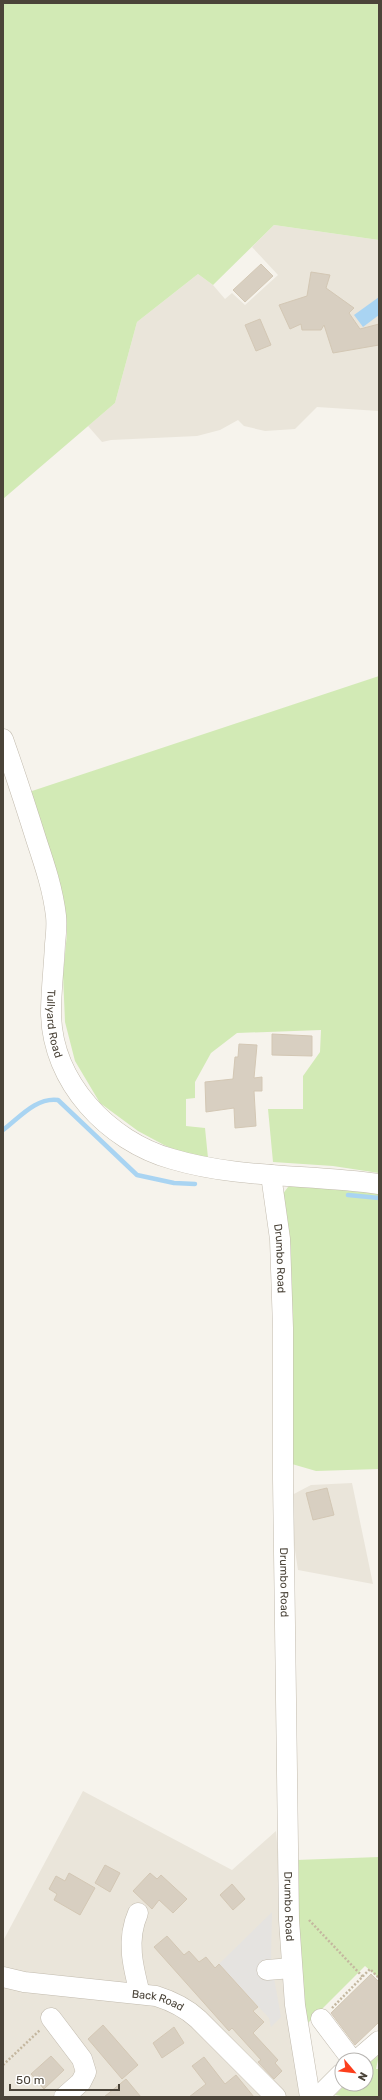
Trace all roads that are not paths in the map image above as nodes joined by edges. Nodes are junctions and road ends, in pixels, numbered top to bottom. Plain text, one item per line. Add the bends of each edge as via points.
1 (3, 739) edge
2 (272, 1175) junction
3 (379, 1184) edge
4 (138, 1913) dead end
5 (292, 1968) junction
6 (267, 1970) dead end
7 (3, 1977) edge
8 (140, 1994) junction
9 (52, 2018) road end
10 (321, 2019) road end
11 (379, 2041) edge
12 (346, 2052) edge
13 (366, 2052) edge
14 (334, 2082) edge
15 (64, 2097) edge
16 (276, 2097) edge
17 (310, 2097) edge
18 (318, 2097) edge

1 - 2 street, Tullyard Road via 52,891 57,917 51,1015 57,1049 69,1079 87,1104 108,1126 137,1146 171,1159 223,1171
2 - 3 street
2 - 5 street, Drumbo Road via 280,1239 284,1328 283,1479 289,1920
4 - 8 street via 133,1928 131,1952
5 - 6 street
5 - 17 street, Drumbo Road via 295,2005
7 - 8 street, Back Road via 24,1982
8 - 16 street, Back Road via 156,1996 187,2009
9 - 15 street via 82,2059 86,2072 81,2082
10 - 12 street
11 - 13 street
14 - 18 street

